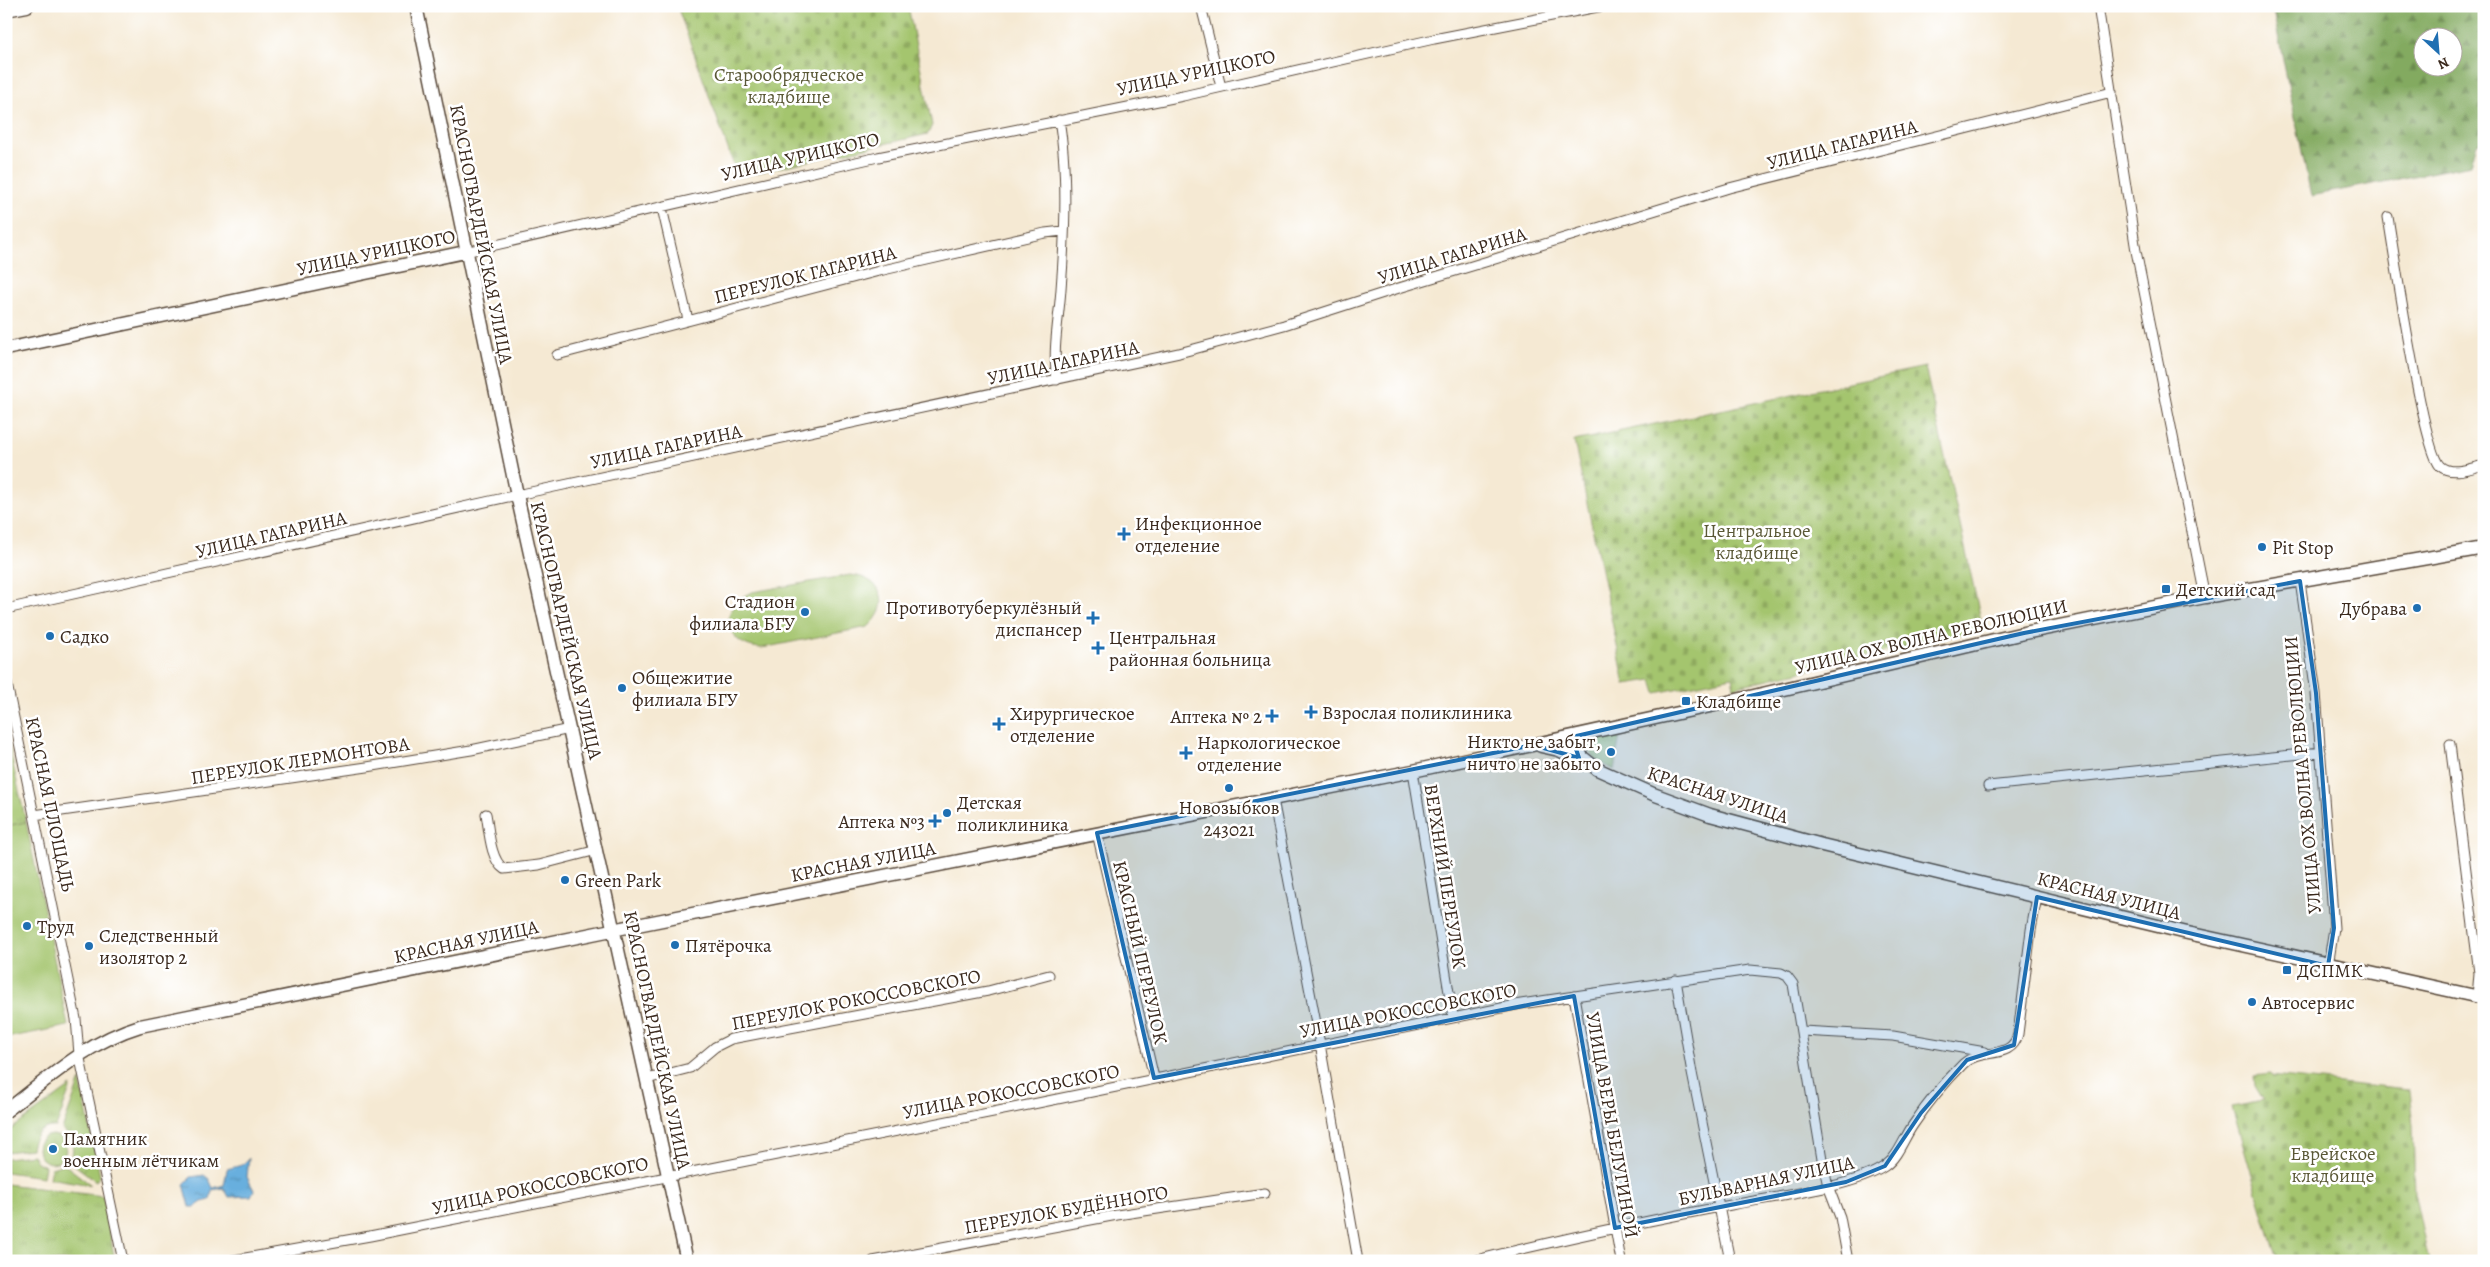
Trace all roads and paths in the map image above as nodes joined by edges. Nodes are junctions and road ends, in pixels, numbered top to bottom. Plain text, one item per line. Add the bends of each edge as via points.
1 (27, 6) edge
2 (416, 6) edge
3 (1201, 6) edge
4 (1603, 6) edge
5 (2098, 6) edge
6 (6, 10) edge
7 (1221, 87) junction
8 (2112, 92) junction
9 (1059, 120) junction
10 (662, 208) junction
11 (2388, 217) dead end
12 (1063, 231) junction
13 (465, 252) junction
14 (688, 320) junction
15 (6, 349) edge
16 (557, 355) dead end
17 (1057, 380) junction
18 (2484, 465) edge
19 (517, 495) junction
20 (2484, 548) edge
21 (2300, 581) junction
22 (2205, 597) junction
23 (6, 609) edge
24 (6, 680) edge
25 (570, 730) junction
26 (1572, 737) junction
27 (2450, 744) dead end
28 (1533, 745) junction
29 (2321, 752) junction
30 (1597, 769) junction
31 (1413, 771) junction
32 (1988, 786) dead end
33 (1273, 799) junction
34 (486, 814) dead end
35 (34, 815) junction
36 (1097, 833) junction
37 (597, 850) junction
38 (2037, 897) junction
39 (614, 929) junction
40 (2328, 966) junction
41 (1049, 975) dead end
42 (1676, 980) junction
43 (1574, 996) junction
44 (2480, 998) edge
45 (1453, 1017) junction
46 (1802, 1031) junction
47 (1320, 1044) junction
48 (1990, 1052) junction
49 (79, 1054) junction
50 (1154, 1078) junction
51 (648, 1079) junction
52 (6, 1111) edge
53 (668, 1175) junction
54 (1828, 1186) junction
55 (1265, 1193) dead end
56 (1720, 1207) junction
57 (1615, 1228) junction
58 (1507, 1257) edge
59 (123, 1261) edge
60 (228, 1261) edge
61 (686, 1261) edge
62 (873, 1261) edge
63 (1358, 1261) edge
64 (1472, 1261) edge
65 (1621, 1261) edge
66 (1730, 1261) edge
67 (1848, 1261) edge

1 - 6 main road
2 - 13 main road, КРАСНОГВАРДЕЙСКАЯ УЛИЦА
3 - 7 street
4 - 7 street, УЛИЦА УРИЦКОГО via 1434,39
5 - 8 street
7 - 9 street, УЛИЦА УРИЦКОГО
8 - 17 street, УЛИЦА ГАГАРИНА via 1738,186 1253,334
8 - 22 street via 2136,250
9 - 10 street, УЛИЦА УРИЦКОГО via 878,157
9 - 12 street via 1064,150
10 - 13 street, УЛИЦА УРИЦКОГО
10 - 14 street
11 - 18 street via 2432,454 2438,464 2448,470
12 - 14 street, ПЕРЕУЛОК ГАГАРИНА via 879,271
12 - 17 street via 1054,359
13 - 15 main road, УЛИЦА УРИЦКОГО
13 - 19 main road, КРАСНОГВАРДЕЙСКАЯ УЛИЦА
14 - 16 street, ПЕРЕУЛОК ГАГАРИНА
17 - 19 street, УЛИЦА ГАГАРИНА
19 - 23 street, УЛИЦА ГАГАРИНА
19 - 25 main road, КРАСНОГВАРДЕЙСКАЯ УЛИЦА
20 - 21 main road, УЛИЦА ОХ ВОЛНА РЕВОЛЮЦИИ
21 - 22 main road, УЛИЦА ОХ ВОЛНА РЕВОЛЮЦИИ
21 - 29 street, УЛИЦА ОХ ВОЛНА РЕВОЛЮЦИИ via 2313,661
22 - 26 main road, УЛИЦА ОХ ВОЛНА РЕВОЛЮЦИИ via 1922,656
24 - 35 street, КРАСНАЯ ПЛОЩАДЬ
25 - 35 street, ПЕРЕУЛОК ЛЕРМОНТОВА via 367,767
25 - 37 main road, КРАСНОГВАРДЕЙСКАЯ УЛИЦА
26 - 28 main road, КРАСНАЯ УЛИЦА
26 - 30 main road, КРАСНАЯ УЛИЦА via 1582,757
27 - 44 street
28 - 30 main road via 1559,750
28 - 31 main road, КРАСНАЯ УЛИЦА
29 - 32 street
29 - 40 street, УЛИЦА ОХ ВОЛНА РЕВОЛЮЦИИ via 2334,935
30 - 38 main road, КРАСНАЯ УЛИЦА via 1710,815
31 - 33 main road, КРАСНАЯ УЛИЦА
31 - 45 street, ВЕРХНИЙ ПЕРЕУЛОК
33 - 36 main road, КРАСНАЯ УЛИЦА
33 - 47 street
34 - 37 street via 496,858 504,869 539,865
35 - 49 street, КРАСНАЯ ПЛОЩАДЬ via 76,1019
36 - 39 main road, КРАСНАЯ УЛИЦА
36 - 50 street, КРАСНЫЙ ПЕРЕУЛОК
37 - 39 main road, КРАСНОГВАРДЕЙСКАЯ УЛИЦА
38 - 40 main road, КРАСНАЯ УЛИЦА
38 - 48 street, БУЛЬВАРНАЯ УЛИЦА via 2017,1040 2006,1051
39 - 49 main road, КРАСНАЯ УЛИЦА via 140,1026
39 - 51 main road, КРАСНОГВАРДЕЙСКАЯ УЛИЦА
40 - 44 main road, КРАСНАЯ УЛИЦА
41 - 51 street, ПЕРЕУЛОК РОКОССОВСКОГО via 988,991 731,1039 715,1047 690,1068
42 - 43 street, УЛИЦА РОКОССОВСКОГО
42 - 46 street, УЛИЦА РОКОССОВСКОГО via 1750,970 1770,970 1787,976 1794,989
42 - 56 street
43 - 45 street, УЛИЦА РОКОССОВСКОГО
43 - 57 street, УЛИЦА ВЕРЫ БЕЛУГИНОЙ
45 - 47 street, УЛИЦА РОКОССОВСКОГО
46 - 48 street via 1893,1036
46 - 54 street
47 - 50 street, УЛИЦА РОКОССОВСКОГО
47 - 63 street
48 - 54 street, БУЛЬВАРНАЯ УЛИЦА via 1973,1057 1962,1066 1921,1113 1885,1166 1855,1180
49 - 52 main road
49 - 59 street, КРАСНАЯ ПЛОЩАДЬ
50 - 53 street, УЛИЦА РОКОССОВСКОГО
51 - 53 main road, КРАСНОГВАРДЕЙСКАЯ УЛИЦА
53 - 60 street, УЛИЦА РОКОССОВСКОГО via 370,1236
53 - 61 main road, КРАСНОГВАРДЕЙСКАЯ УЛИЦА
54 - 56 street, БУЛЬВАРНАЯ УЛИЦА
54 - 67 street via 1840,1217
55 - 62 street, ПЕРЕУЛОК БУДЁННОГО via 1117,1215
56 - 57 street, БУЛЬВАРНАЯ УЛИЦА
56 - 66 street
57 - 58 street, БУЛЬВАРНАЯ УЛИЦА
57 - 65 street, УЛИЦА ВЕРЫ БЕЛУГИНОЙ
58 - 64 street, БУЛЬВАРНАЯ УЛИЦА

